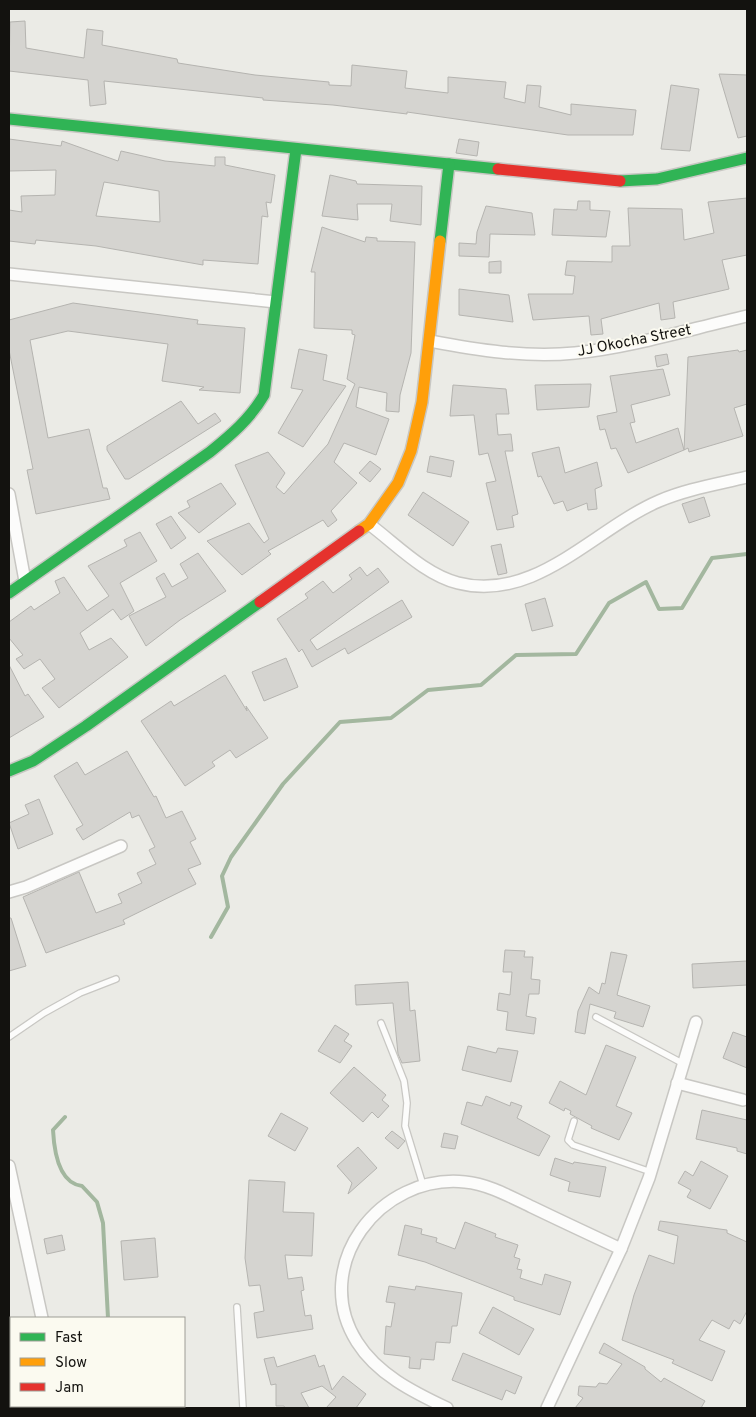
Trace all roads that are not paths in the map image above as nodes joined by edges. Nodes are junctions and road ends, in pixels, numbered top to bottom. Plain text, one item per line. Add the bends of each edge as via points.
1 (9, 119) edge
2 (296, 149) junction
3 (747, 158) edge
4 (449, 164) junction
5 (9, 274) edge
6 (276, 302) junction
7 (747, 316) edge
8 (430, 341) junction
9 (747, 477) edge
10 (9, 494) edge
11 (369, 524) junction
12 (25, 581) junction
13 (9, 593) edge
14 (9, 771) edge
15 (121, 846) dead end
16 (9, 892) edge
17 (116, 979) dead end
18 (596, 1017) dead end
19 (696, 1022) dead end
20 (381, 1023) dead end
21 (9, 1036) edge
22 (682, 1063) junction
23 (676, 1083) junction
24 (743, 1100) dead end
25 (574, 1121) dead end
26 (9, 1166) edge
27 (651, 1172) junction
28 (423, 1185) junction
29 (621, 1249) junction
30 (237, 1307) dead end
31 (42, 1317) edge
32 (243, 1408) edge
33 (447, 1408) edge
34 (547, 1408) edge

1 - 2 street
2 - 4 street
2 - 6 street
3 - 4 street via 657,179 614,181
4 - 8 street
5 - 6 street
6 - 12 street via 264,395 255,412 242,426 153,494
7 - 8 street, JJ Okocha Street via 615,347 574,353 530,354
8 - 11 street via 411,451 398,483
9 - 11 street via 660,501 550,567 524,580 491,587 457,583 427,569
10 - 12 street
11 - 14 street via 86,726 33,761
12 - 13 street
15 - 16 street
17 - 21 lane via 80,993
18 - 22 lane
19 - 22 street
20 - 28 lane via 404,1080 405,1126
22 - 23 street
23 - 24 street
23 - 27 street
25 - 27 lane via 568,1140 573,1145
26 - 31 street
27 - 29 street
28 - 29 street via 465,1182 494,1189
28 - 33 street via 403,1192 376,1210 357,1234 346,1262 342,1288 345,1312 356,1341 375,1365 398,1382
29 - 34 street
30 - 32 lane

